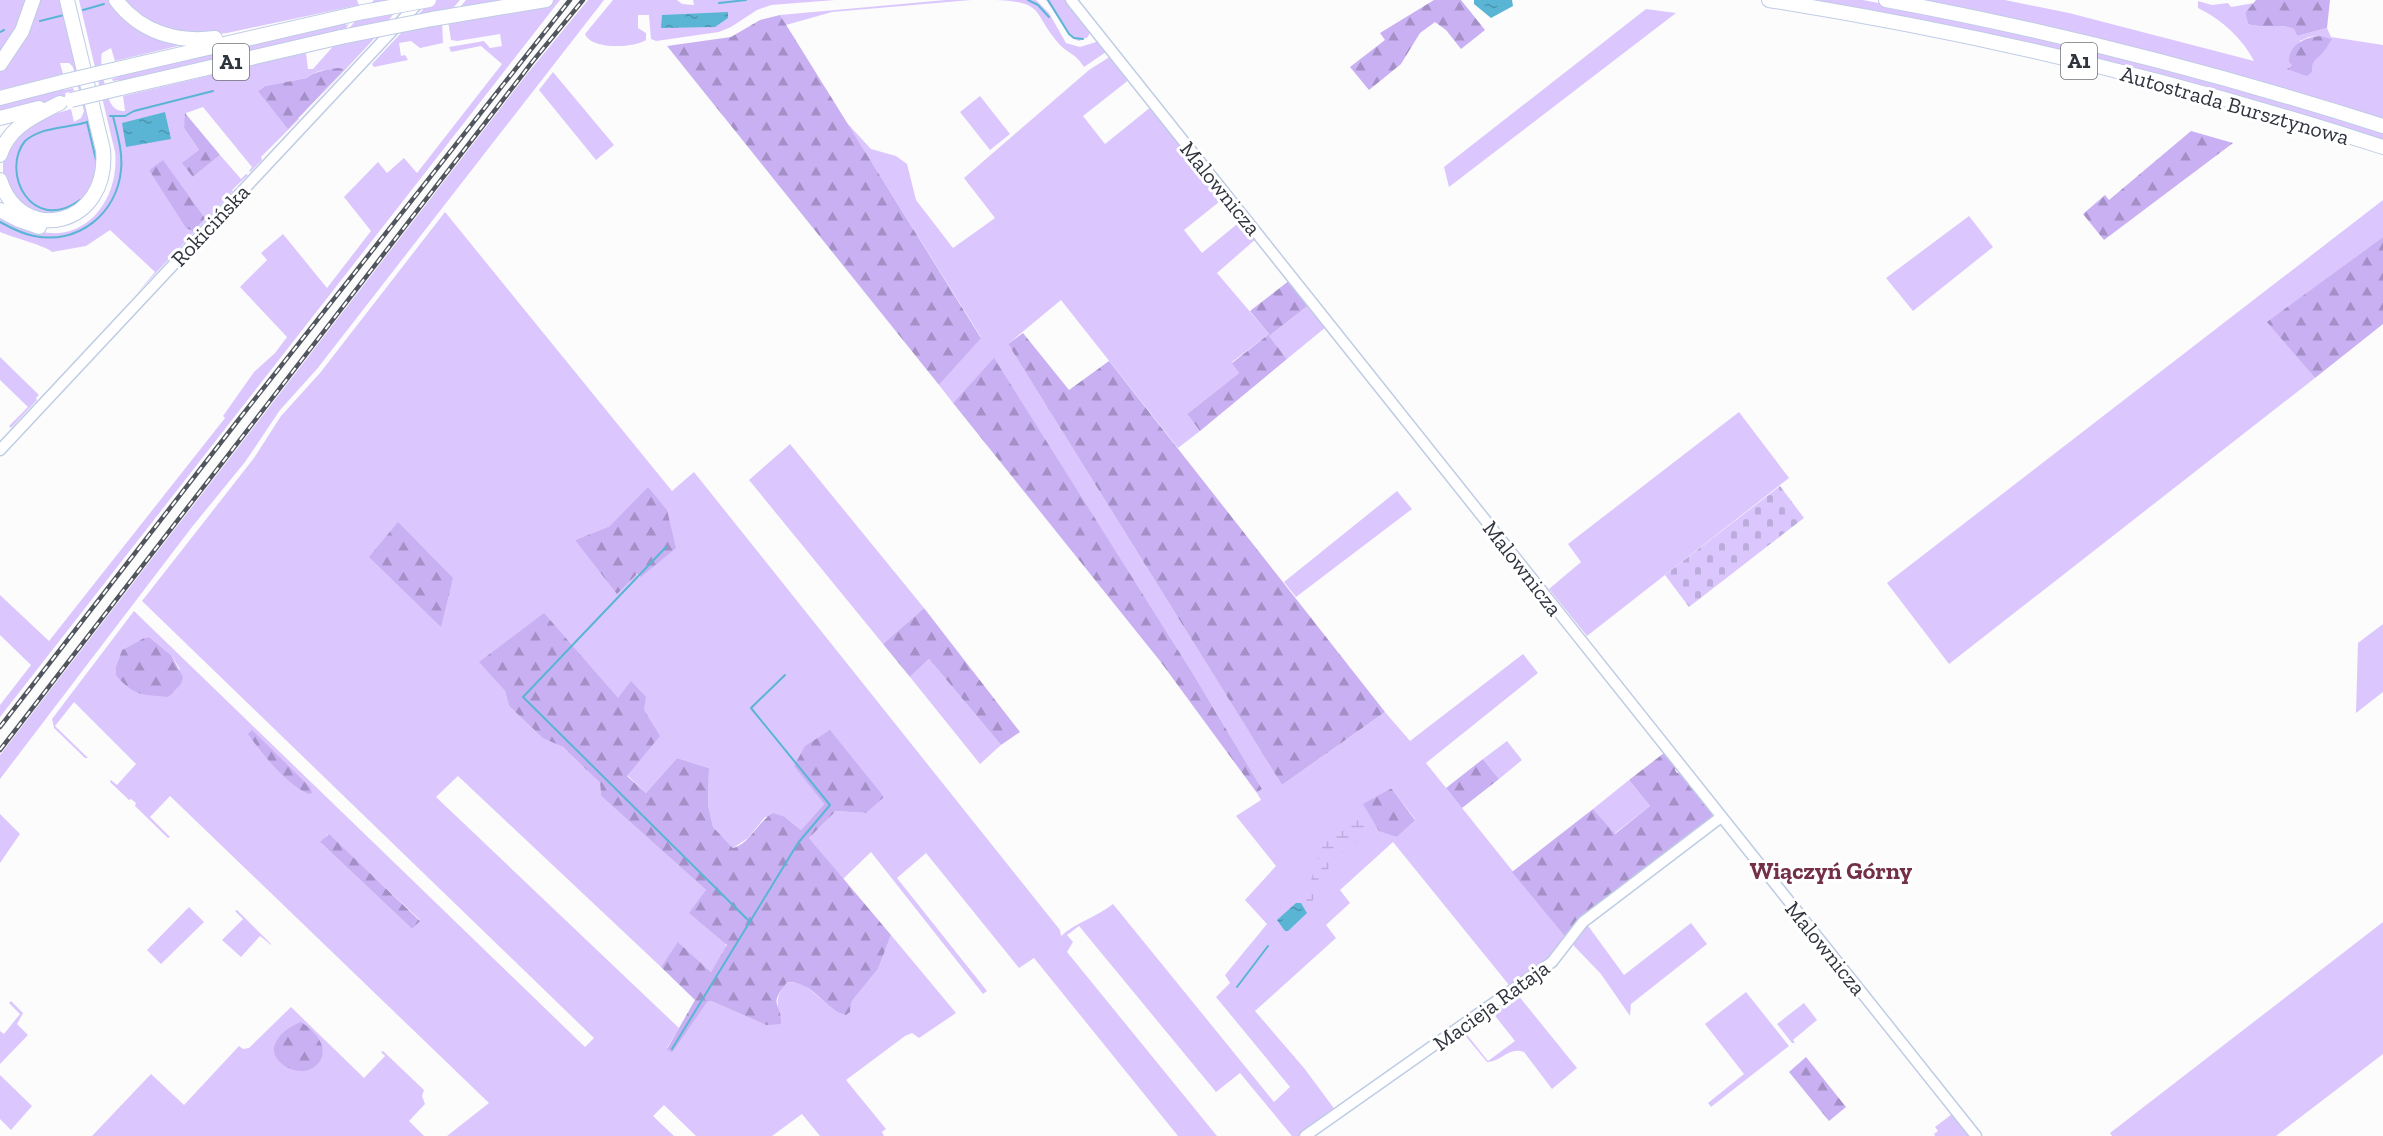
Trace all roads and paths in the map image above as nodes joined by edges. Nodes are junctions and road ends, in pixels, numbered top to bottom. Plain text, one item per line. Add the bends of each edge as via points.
1 (33, 0) edge
2 (67, 0) edge
3 (75, 0) edge
4 (116, 0) edge
5 (421, 0) edge
6 (429, 0) edge
7 (546, 0) edge
8 (1071, 0) edge
9 (1769, 0) edge
10 (1886, 0) edge
11 (265, 33) junction
12 (0, 64) edge
13 (0, 98) edge
14 (66, 102) junction
15 (0, 118) edge
16 (2383, 126) edge
17 (2383, 147) edge
18 (0, 155) edge
19 (0, 180) edge
20 (0, 210) edge
21 (0, 450) edge
22 (1721, 816) junction
23 (1305, 1136) edge
24 (1976, 1136) edge

1 - 12 highway via 22,31
2 - 19 highway via 103,150 99,188 83,209 64,218 49,219 20,209 10,201
3 - 20 highway via 111,146 110,184 96,209 64,227 35,226
4 - 11 highway via 141,24 177,38
5 - 21 street, Rokicińska
6 - 11 highway, A1, bridge
7 - 14 highway, A1, bridge via 341,37
8 - 22 street, Malownicza
9 - 17 highway, Autostrada Bursztynowa / A1 via 1917,26 2090,64
10 - 16 highway, Autostrada Bursztynowa / A1 via 2150,58
11 - 13 highway, A1, bridge
14 - 15 highway, A1
14 - 18 highway via 17,128
22 - 23 street, Macieja Rataja via 1586,920 1552,962
22 - 24 street, Malownicza

